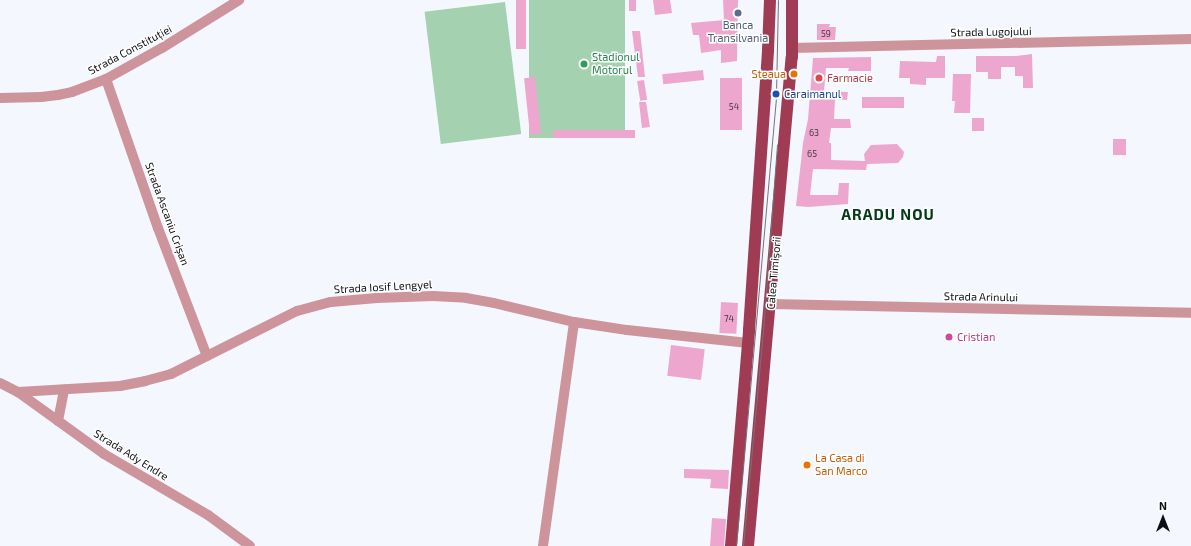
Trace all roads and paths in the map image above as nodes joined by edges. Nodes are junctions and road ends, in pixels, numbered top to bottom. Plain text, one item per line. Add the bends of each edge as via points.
1 (238, 0) edge
2 (770, 0) edge
3 (792, 0) edge
4 (1191, 39) edge
5 (792, 48) junction
6 (106, 79) junction
7 (0, 98) edge
8 (771, 304) junction
9 (1191, 314) edge
10 (574, 322) junction
11 (748, 343) junction
12 (208, 356) junction
13 (0, 383) edge
14 (64, 390) junction
15 (18, 392) junction
16 (58, 421) junction
17 (250, 546) edge
18 (543, 546) edge
19 (731, 546) edge
20 (748, 546) edge

1 - 6 street, Strada Constituției via 162,48
2 - 11 main road, Calea Timișorii
3 - 5 main road, Calea Timișorii
4 - 5 street, Strada Lugojului
5 - 8 main road, Calea Timișorii
6 - 7 street, Strada Constituției via 58,95
6 - 12 street, Strada Ascaniu Crișan via 158,228
8 - 9 street, Strada Arinului
8 - 20 main road, Calea Timișorii
10 - 11 street, Strada Iosif Lengyel
10 - 12 street, Strada Iosif Lengyel via 466,298 433,296 331,302 297,311
10 - 18 street
11 - 19 main road, Calea Timișorii
12 - 14 street, Strada Iosif Lengyel via 171,374 145,381 120,386
13 - 15 street, Strada Ady Endre
14 - 15 street, Strada Iosif Lengyel
14 - 16 street
15 - 16 street, Strada Ady Endre
16 - 17 street, Strada Ady Endre via 135,473 208,515

